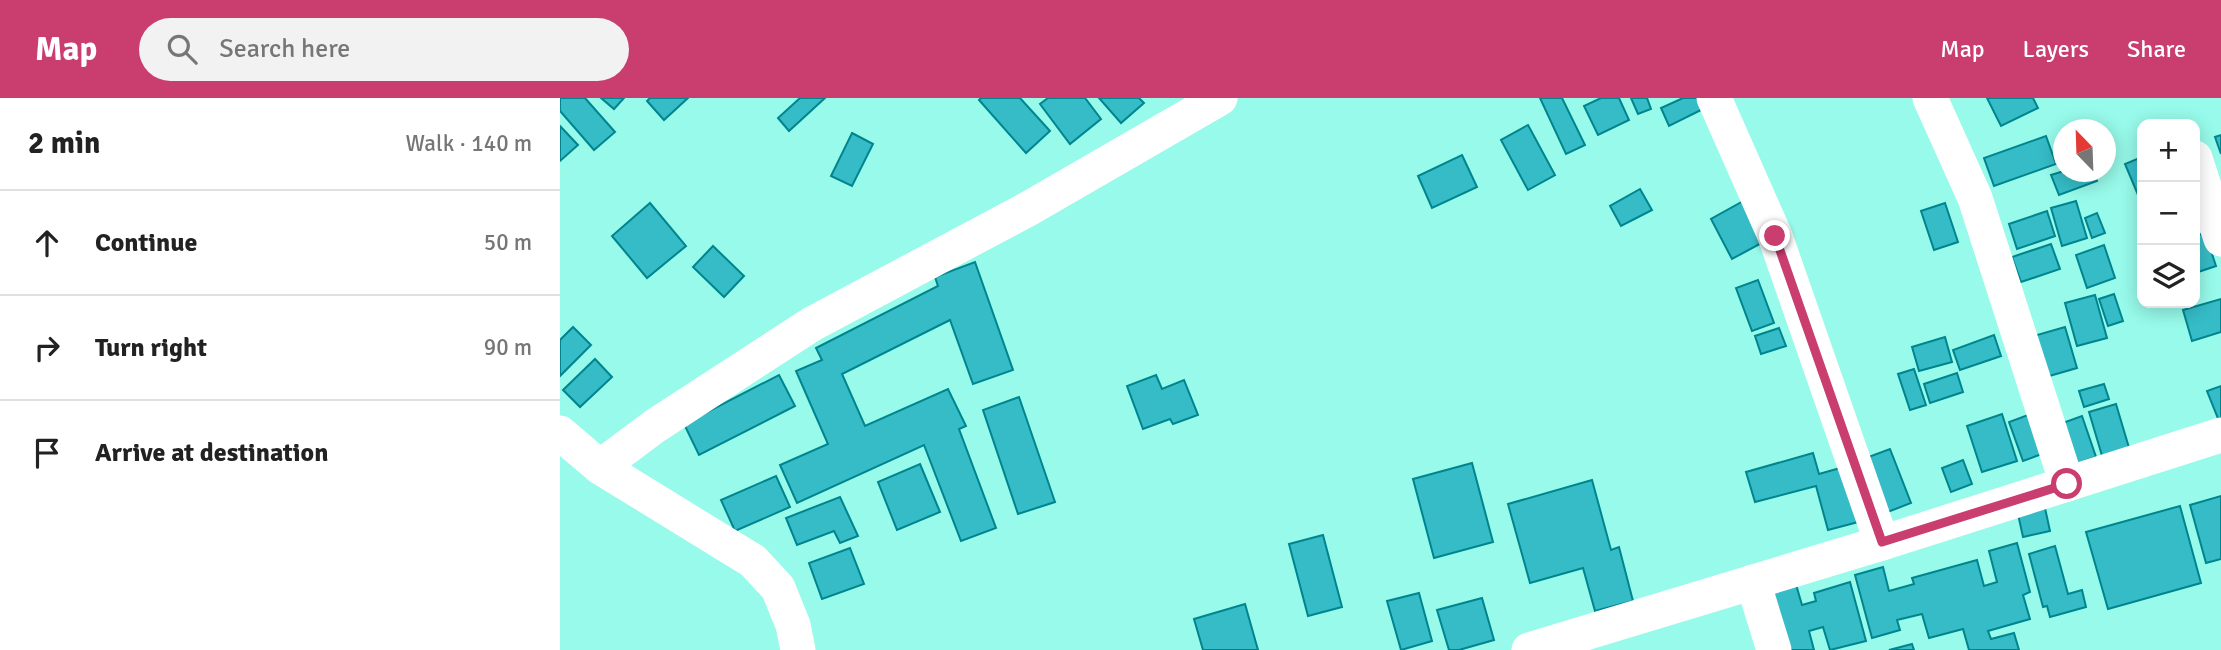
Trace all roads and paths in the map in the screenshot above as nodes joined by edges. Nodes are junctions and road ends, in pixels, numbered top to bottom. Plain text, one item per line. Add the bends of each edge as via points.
1 (1220, 98) edge
2 (1714, 98) edge
3 (1930, 98) edge
4 (2200, 174) edge
5 (2221, 239) edge
6 (560, 433) edge
7 (2221, 435) edge
8 (600, 467) junction
9 (2067, 484) junction
10 (1882, 542) junction
11 (1753, 582) junction
12 (798, 650) edge
13 (1529, 650) edge
14 (1774, 650) edge

1 - 8 street via 1028,209 812,324
2 - 10 street via 1775,236
3 - 9 street via 1975,198
4 - 5 street
6 - 8 street
7 - 9 street
8 - 12 street via 753,561 778,588
9 - 10 street
10 - 11 street
11 - 13 street
11 - 14 street

